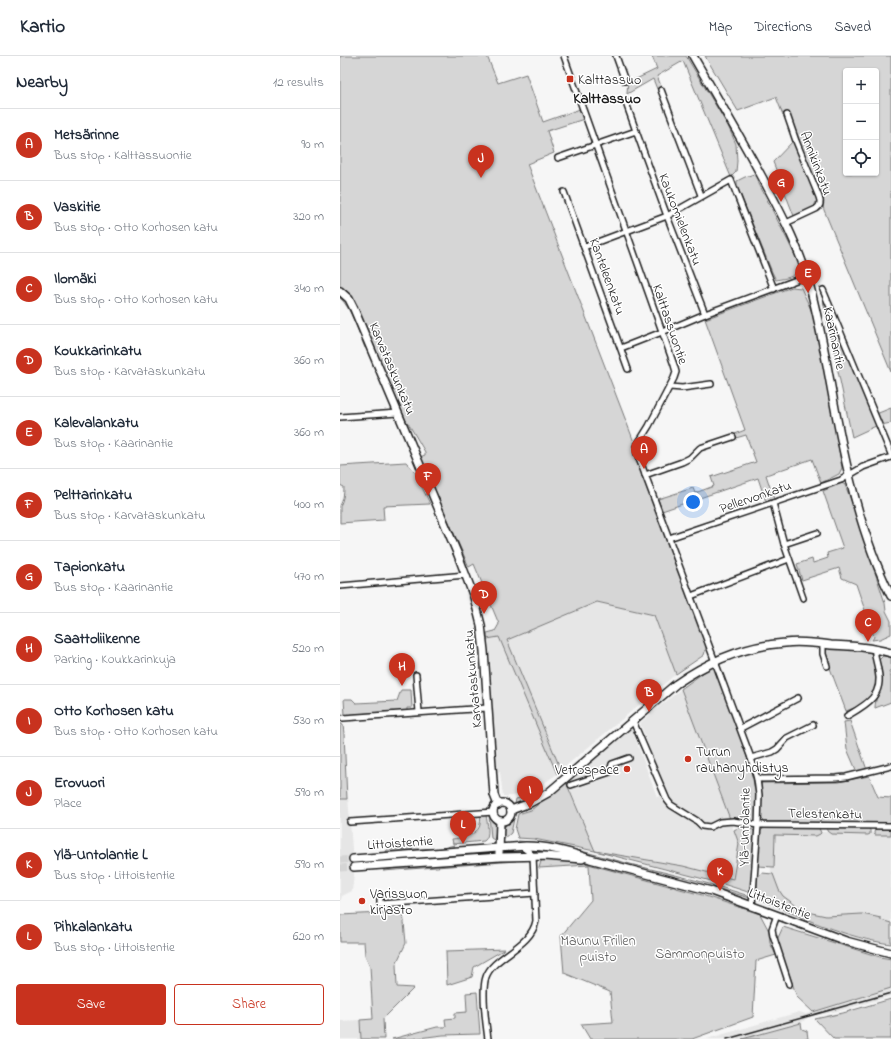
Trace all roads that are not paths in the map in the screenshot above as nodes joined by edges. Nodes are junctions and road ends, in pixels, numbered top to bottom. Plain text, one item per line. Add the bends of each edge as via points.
1 (564, 56) edge
2 (616, 56) edge
3 (693, 56) edge
4 (625, 81) dead end
5 (661, 90) dead end
6 (626, 103) dead end
7 (788, 115) dead end
8 (636, 131) junction
9 (596, 144) junction
10 (558, 158) dead end
11 (564, 192) dead end
12 (701, 195) junction
13 (667, 216) junction
14 (786, 223) junction
15 (626, 232) junction
16 (584, 247) junction
17 (807, 276) junction
18 (774, 289) junction
19 (822, 290) dead end
20 (340, 291) edge
21 (705, 314) junction
22 (662, 332) junction
23 (621, 348) junction
24 (628, 369) dead end
25 (711, 384) dead end
26 (670, 387) junction
27 (398, 413) junction
28 (340, 418) edge
29 (733, 437) dead end
30 (891, 454) edge
31 (891, 457) edge
32 (645, 475) junction
33 (849, 477) junction
34 (773, 503) junction
35 (817, 533) dead end
36 (669, 538) junction
37 (784, 544) junction
38 (789, 559) junction
39 (466, 575) junction
40 (340, 586) edge
41 (691, 596) junction
42 (891, 596) edge
43 (803, 598) dead end
44 (823, 644) junction
45 (875, 648) junction
46 (891, 653) edge
47 (715, 661) junction
48 (827, 666) dead end
49 (416, 675) dead end
50 (798, 698) dead end
51 (487, 708) junction
52 (419, 712) junction
53 (848, 716) dead end
54 (343, 718) dead end
55 (633, 721) junction
56 (813, 725) dead end
57 (741, 728) junction
58 (629, 758) dead end
59 (751, 758) junction
60 (891, 766) edge
61 (757, 779) junction
62 (571, 785) dead end
63 (498, 805) junction
64 (511, 810) junction
65 (494, 812) junction
66 (500, 821) junction
67 (350, 822) dead end
68 (758, 825) junction
69 (891, 826) edge
70 (521, 846) junction
71 (499, 848) junction
72 (545, 848) junction
73 (532, 856) junction
74 (500, 857) junction
75 (353, 859) tunnel mouth
76 (590, 859) junction
77 (354, 867) tunnel mouth
78 (535, 893) junction
79 (380, 897) dead end
80 (752, 906) junction
81 (777, 915) junction
82 (891, 953) edge
83 (789, 984) dead end
84 (488, 1039) edge

1 - 9 street, Kalttassuontie
2 - 4 street
3 - 14 street, Kaarinantie
5 - 12 street
6 - 8 street, Kaukomielenkatu
7 - 14 street, Annikinkatu via 820,205
8 - 9 street
8 - 13 street, Kaukomielenkatu
9 - 10 street
9 - 15 street, Kalttassuontie
11 - 16 street, Kanteleenkatu
12 - 13 street
12 - 18 street via 731,180
13 - 15 street
13 - 21 street, Kaukomielenkatu
14 - 17 street, Kaarinantie
15 - 16 street
15 - 22 street, Kalttassuontie
16 - 23 street, Kanteleenkatu
17 - 18 street
17 - 33 street, Kaarinantie via 825,351
18 - 21 street
19 - 30 street
20 - 27 street, Karvataskunkatu via 351,303
21 - 22 street
22 - 23 street
22 - 26 street, Kalttassuontie via 676,372
23 - 24 street, Kanteleenkatu
25 - 26 street
26 - 32 street, Kalttassuontie via 637,447
27 - 28 street
27 - 39 street, Karvataskunkatu
29 - 32 street via 700,448 682,462
31 - 33 street, Pellervonkatu via 863,468
32 - 36 street, Kalttassuontie
33 - 34 street, Pellervonkatu
33 - 42 street, Kaarinantie via 872,553
34 - 36 street, Pellervonkatu
34 - 37 street
35 - 37 street
36 - 41 street, Kalttassuontie
37 - 38 street
38 - 41 street
38 - 43 street
39 - 40 street
39 - 51 street, Karvataskunkatu via 480,625
41 - 47 street, Kalttassuontie
44 - 45 street
44 - 47 street via 774,644 750,648
44 - 48 street
45 - 46 street
45 - 53 street via 879,681 876,692 872,699
47 - 55 street via 676,684
47 - 57 street, Ylä-Untolantie
49 - 52 street
50 - 57 street
51 - 52 street
51 - 63 street, Karvataskunkatu via 494,795
52 - 54 street
55 - 64 street via 548,793
55 - 68 street, Telestenkatu via 664,795 671,805 702,826 710,827 720,822 733,821
56 - 59 street via 787,738 772,752
57 - 59 street, Ylä-Untolantie
58 - 62 street via 612,764 610,772
59 - 61 street, Ylä-Untolantie
60 - 61 street via 836,778
61 - 68 street, Ylä-Untolantie
63 - 64 street via 506,804
63 - 65 street
64 - 66 street via 508,819
65 - 66 street
65 - 67 street
66 - 71 street
68 - 69 street, Telestenkatu
68 - 80 street, Ylä-Untolantie
70 - 71 street, Littoistentie
70 - 72 street, Littoistentie
70 - 73 street
71 - 74 street
71 - 75 street, Littoistentie
72 - 73 street
72 - 76 street, Littoistentie
73 - 74 street, Littoistentie
73 - 76 street, Littoistentie
73 - 78 street
74 - 77 street, Littoistentie
76 - 80 street, Littoistentie via 711,891
78 - 79 street via 380,904
78 - 84 street via 536,921 532,933 491,968 486,976 484,987
80 - 81 street, Littoistentie
81 - 82 street, Littoistentie via 846,942
81 - 83 street via 772,935

